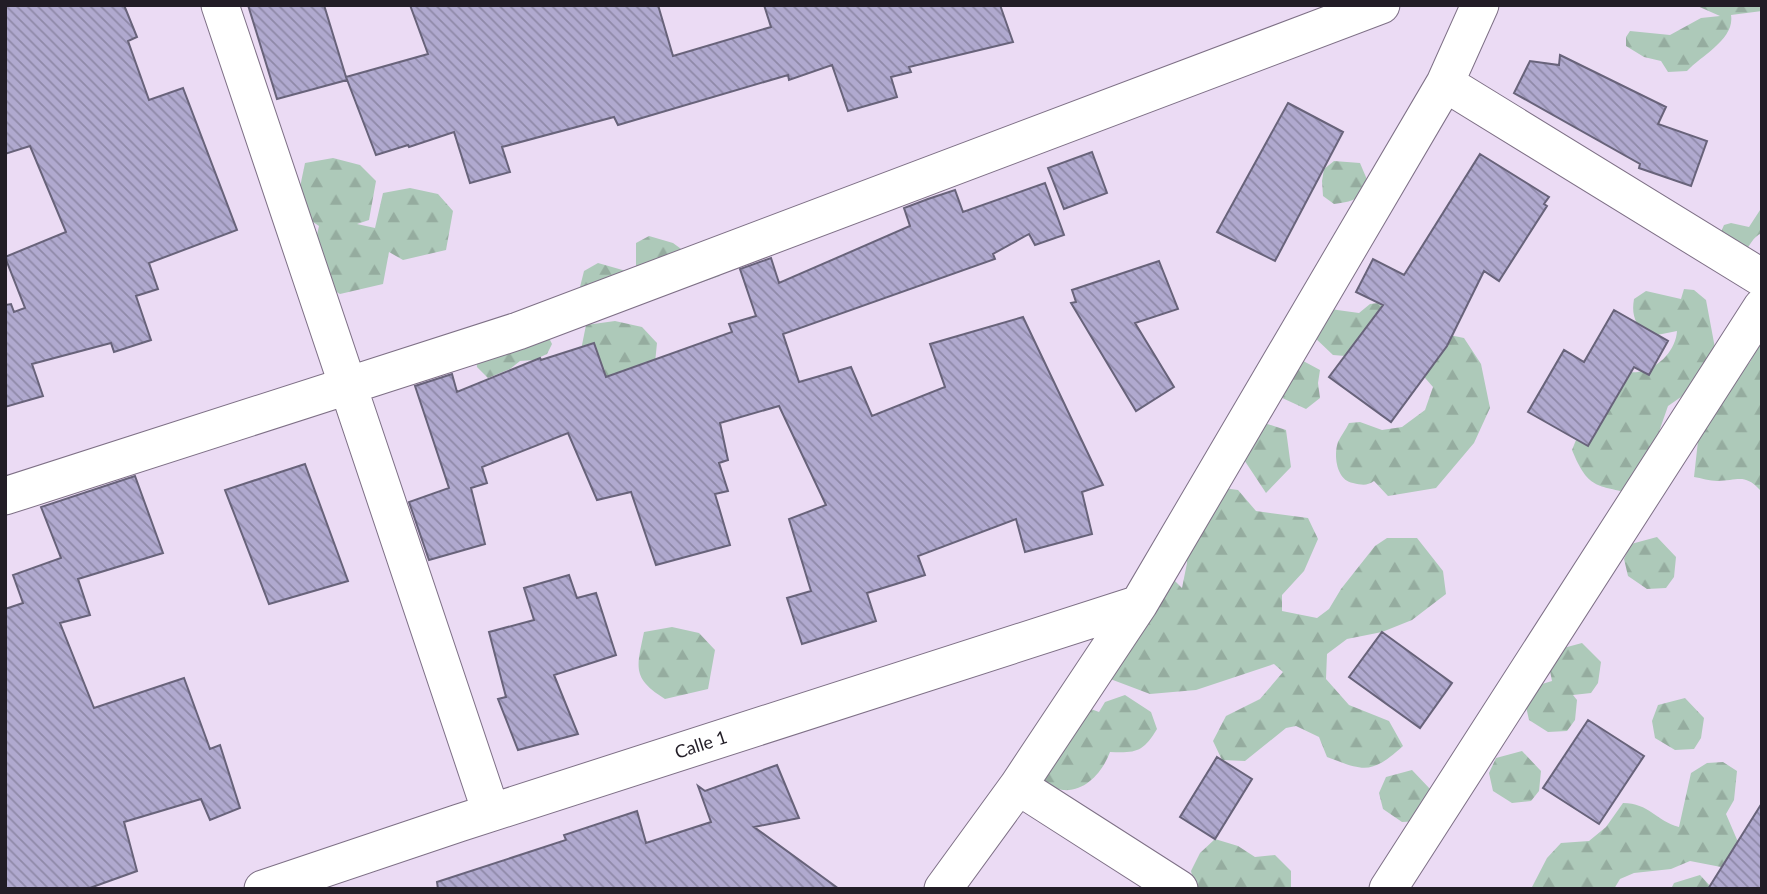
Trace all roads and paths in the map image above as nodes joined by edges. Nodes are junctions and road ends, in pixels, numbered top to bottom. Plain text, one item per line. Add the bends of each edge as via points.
1 (220, 5) edge
2 (1381, 5) edge
3 (1480, 5) edge
4 (1445, 83) junction
5 (1762, 278) edge
6 (1762, 307) edge
7 (348, 385) junction
8 (5, 496) edge
9 (1139, 604) junction
10 (1018, 786) junction
11 (491, 812) junction
12 (263, 889) edge
13 (943, 889) edge
14 (1179, 889) edge
15 (1388, 889) edge

1 - 7 street
2 - 7 street via 518,331
3 - 4 street
4 - 5 street
4 - 9 street
6 - 15 street
7 - 8 street
7 - 11 street
9 - 10 street
9 - 11 street, Calle 1
10 - 13 street
10 - 14 street
11 - 12 street, Calle 1

